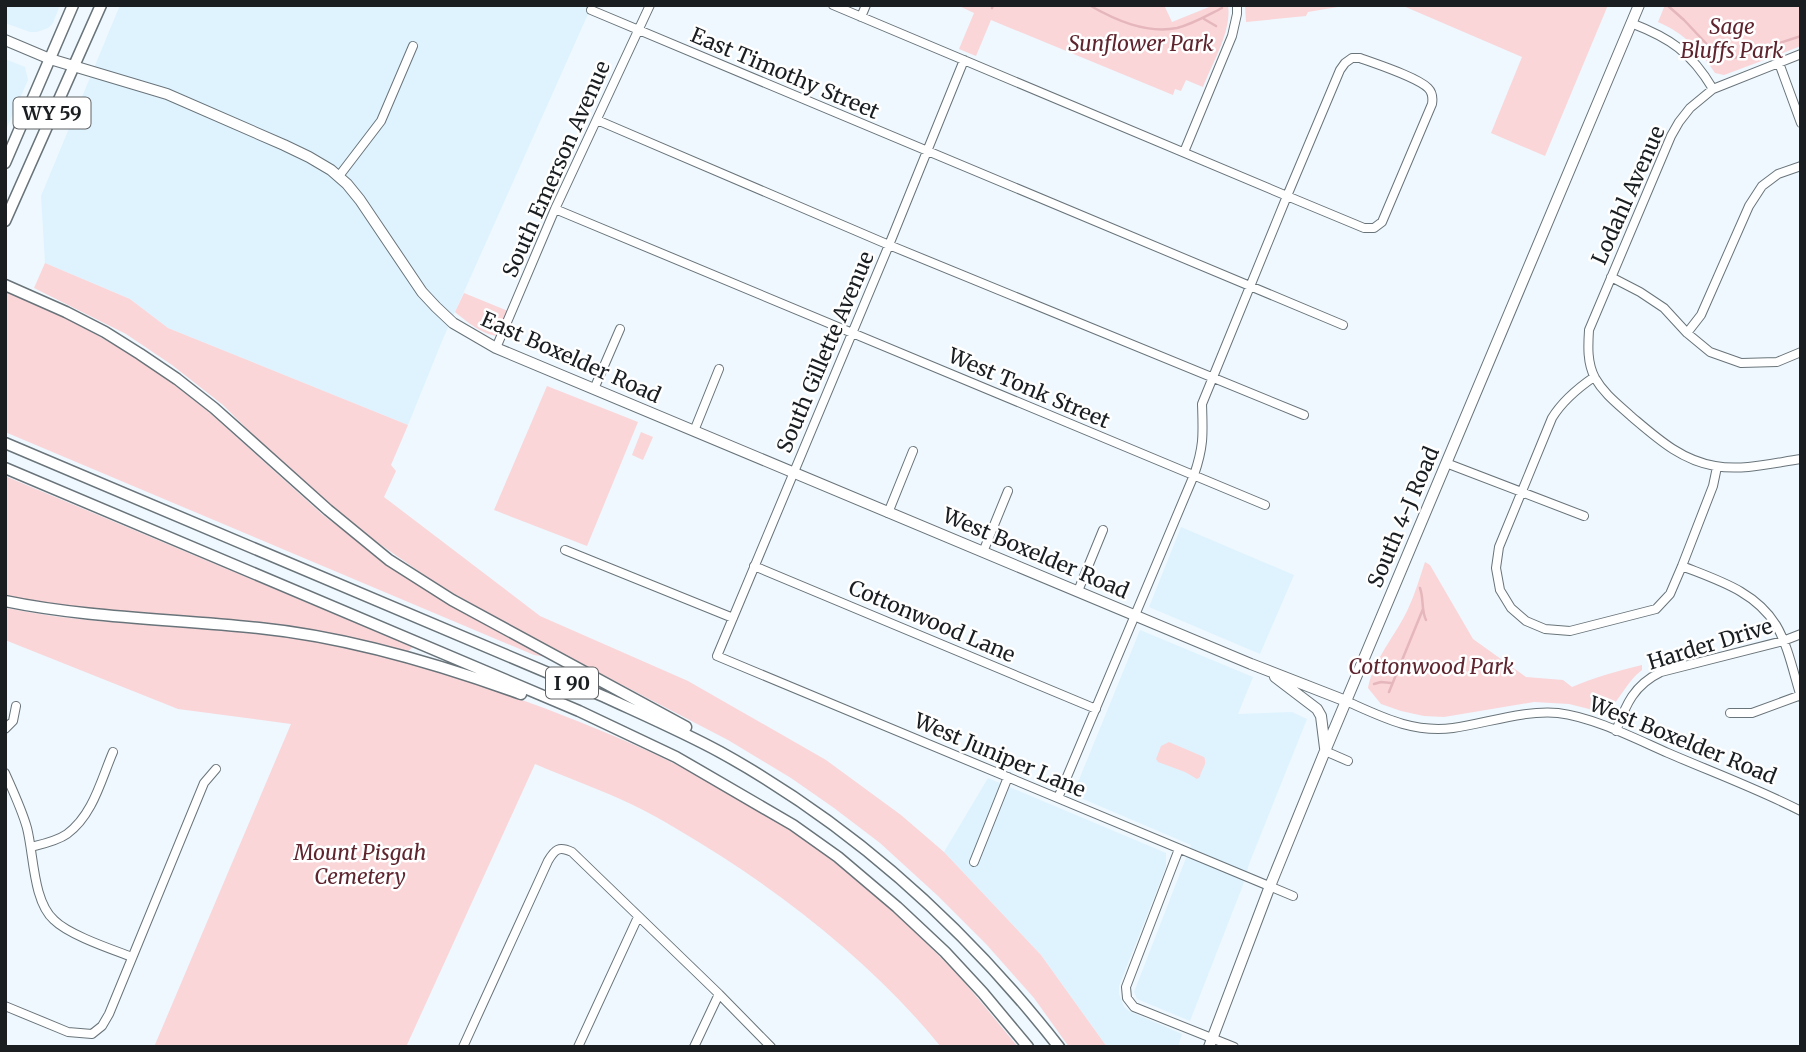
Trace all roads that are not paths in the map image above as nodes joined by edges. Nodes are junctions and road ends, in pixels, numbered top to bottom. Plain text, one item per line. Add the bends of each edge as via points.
1 (73, 5) edge
2 (100, 5) edge
3 (650, 5) edge
4 (833, 5) edge
5 (866, 5) edge
6 (1237, 5) edge
7 (1639, 5) edge
8 (591, 10) dead end
9 (861, 17) junction
10 (1631, 23) junction
11 (638, 30) junction
12 (5, 40) edge
13 (413, 46) dead end
14 (1801, 54) edge
15 (50, 59) junction
16 (964, 60) junction
17 (1779, 63) junction
18 (74, 66) junction
19 (1713, 89) junction
20 (597, 120) junction
21 (1801, 122) edge
22 (927, 151) junction
23 (1184, 152) junction
24 (5, 163) edge
25 (1801, 166) edge
26 (339, 176) junction
27 (1287, 196) junction
28 (555, 209) junction
29 (5, 222) edge
30 (889, 245) junction
31 (1611, 277) junction
32 (5, 285) edge
33 (1250, 286) junction
34 (1343, 325) dead end
35 (620, 328) dead end
36 (852, 332) junction
37 (1687, 333) junction
38 (496, 348) junction
39 (1801, 352) edge
40 (719, 369) dead end
41 (1212, 377) junction
42 (1594, 377) junction
43 (594, 389) junction
44 (1304, 415) dead end
45 (694, 431) junction
46 (5, 443) edge
47 (913, 451) dead end
48 (1801, 458) edge
49 (1446, 463) junction
50 (1717, 467) junction
51 (5, 468) edge
52 (793, 473) junction
53 (1194, 475) junction
54 (1008, 491) dead end
55 (1521, 492) junction
56 (1265, 505) dead end
57 (888, 513) junction
58 (1584, 516) dead end
59 (1103, 530) dead end
60 (565, 550) dead end
61 (983, 552) junction
62 (754, 566) junction
63 (1682, 566) junction
64 (1078, 592) junction
65 (5, 601) edge
66 (1135, 615) junction
67 (733, 618) junction
68 (1801, 634) edge
69 (1783, 641) junction
70 (717, 656) joint
71 (1263, 668) junction
72 (1801, 695) edge
73 (1346, 701) junction
74 (16, 706) dead end
75 (1096, 709) junction
76 (1730, 713) dead end
77 (5, 729) edge
78 (1616, 731) junction
79 (1325, 751) junction
80 (113, 752) dead end
81 (1348, 761) dead end
82 (216, 769) dead end
83 (5, 773) edge
84 (709, 775) junction
85 (1008, 777) junction
86 (1058, 798) junction
87 (1801, 811) edge
88 (862, 846) junction
89 (31, 847) junction
90 (1179, 849) junction
91 (974, 862) dead end
92 (1270, 886) junction
93 (1293, 896) dead end
94 (639, 917) junction
95 (132, 957) junction
96 (719, 994) junction
97 (5, 1006) edge
98 (1210, 1042) edge
99 (463, 1047) edge
100 (578, 1047) edge
101 (694, 1047) edge
102 (771, 1047) edge
103 (1028, 1047) edge
104 (1059, 1047) edge
105 (1234, 1047) edge

1 - 15 highway, WY 59
2 - 18 highway, WY 59
3 - 11 street, South Emerson Avenue
4 - 9 street
5 - 9 street
6 - 23 street via 1233,36
7 - 10 main road, South 4-J Road
8 - 11 street, East Timothy Street
9 - 16 street
10 - 19 street via 1672,41 1690,56
10 - 49 main road, South 4-J Road
11 - 20 street, South Emerson Avenue
11 - 22 street, East Timothy Street
12 - 15 main road, East Boxelder Road
13 - 26 street via 381,121
14 - 17 street, Lodahl Avenue
15 - 18 main road, East Boxelder Road
15 - 24 highway, WY 59
16 - 22 street, South Gillette Avenue
16 - 23 street
17 - 19 street, Lodahl Avenue
17 - 21 street
18 - 26 main road, East Boxelder Road via 167,94 309,157
18 - 29 highway, WY 59
19 - 31 street, Lodahl Avenue via 1690,108 1671,135
20 - 28 street, South Emerson Avenue
20 - 30 street
22 - 30 street, South Gillette Avenue
22 - 33 street, East Timothy Street
23 - 27 street
25 - 37 street via 1762,186 1701,315
26 - 38 main road, East Boxelder Road via 422,292 453,323
27 - 27 street via 1345,63 1360,58 1428,88 1432,104 1382,222 1364,228
27 - 33 street
28 - 36 street, West Tonk Street
28 - 38 street, South Emerson Avenue
30 - 36 street, South Gillette Avenue
30 - 41 street
31 - 37 street via 1664,308
31 - 42 street, Lodahl Avenue via 1589,330
32 - 88 highway, I 90 via 105,332 177,379 389,560 452,600 789,786
33 - 34 street, East Timothy Street
33 - 41 street
35 - 43 street
36 - 52 street, South Gillette Avenue
36 - 53 street, West Tonk Street
37 - 39 street via 1710,352 1741,363 1777,362
38 - 43 main road, East Boxelder Road
40 - 45 street
41 - 44 street
41 - 53 street via 1202,404 1203,436
42 - 50 street via 1608,396 1668,447 1693,461
42 - 55 street via 1559,406
43 - 45 main road, East Boxelder Road
45 - 52 main road, East Boxelder Road
46 - 88 highway, I 90 via 674,728 775,785
47 - 57 street
48 - 50 street
49 - 55 street
49 - 73 main road, South 4-J Road
50 - 63 street
51 - 84 highway, I 90 via 579,711
52 - 57 main road, West Boxelder Road
52 - 62 street, South Gillette Avenue
53 - 56 street, West Tonk Street
53 - 66 street
54 - 61 street
55 - 58 street
55 - 63 street via 1499,547 1496,568 1500,590 1526,621 1545,629 1570,631 1656,609 1670,594
57 - 61 main road, West Boxelder Road
59 - 64 street
60 - 67 street
61 - 64 main road, West Boxelder Road
62 - 67 street, South Gillette Avenue
62 - 75 street, Cottonwood Lane
63 - 69 street via 1750,597
64 - 66 main road, West Boxelder Road
65 - 84 highway, I 90 via 261,628 380,650 465,673 559,708
66 - 71 main road, West Boxelder Road
66 - 75 street
67 - 70 street, South Gillette Avenue
68 - 69 street, Harder Drive
69 - 72 street
69 - 78 street, Harder Drive via 1649,678 1631,697
70 - 85 street, West Juniper Lane
71 - 73 main road
71 - 79 main road via 1317,709
72 - 76 street via 1752,713
73 - 78 street, West Boxelder Road via 1402,725 1425,728 1558,713
73 - 79 main road, South 4-J Road
74 - 77 street via 13,722
75 - 86 street
78 - 87 street, West Boxelder Road
79 - 81 street
79 - 92 main road, South 4-J Road
80 - 89 street via 79,823 66,835
82 - 95 street via 204,783
83 - 89 street
84 - 103 highway, I 90 via 793,825 887,898 984,993
85 - 86 street, West Juniper Lane
85 - 91 street
86 - 90 street, West Juniper Lane
88 - 104 highway, I 90 via 979,954
89 - 95 street via 40,899 55,922
90 - 92 street, West Juniper Lane
90 - 98 street via 1126,987 1126,998 1134,1007
92 - 93 street, West Juniper Lane
92 - 98 main road, South 4-J Road
94 - 96 street
94 - 99 street via 572,852 564,848 552,853
94 - 100 street
95 - 97 street via 109,1014 92,1034 68,1032
96 - 101 street
96 - 102 street
98 - 105 street

